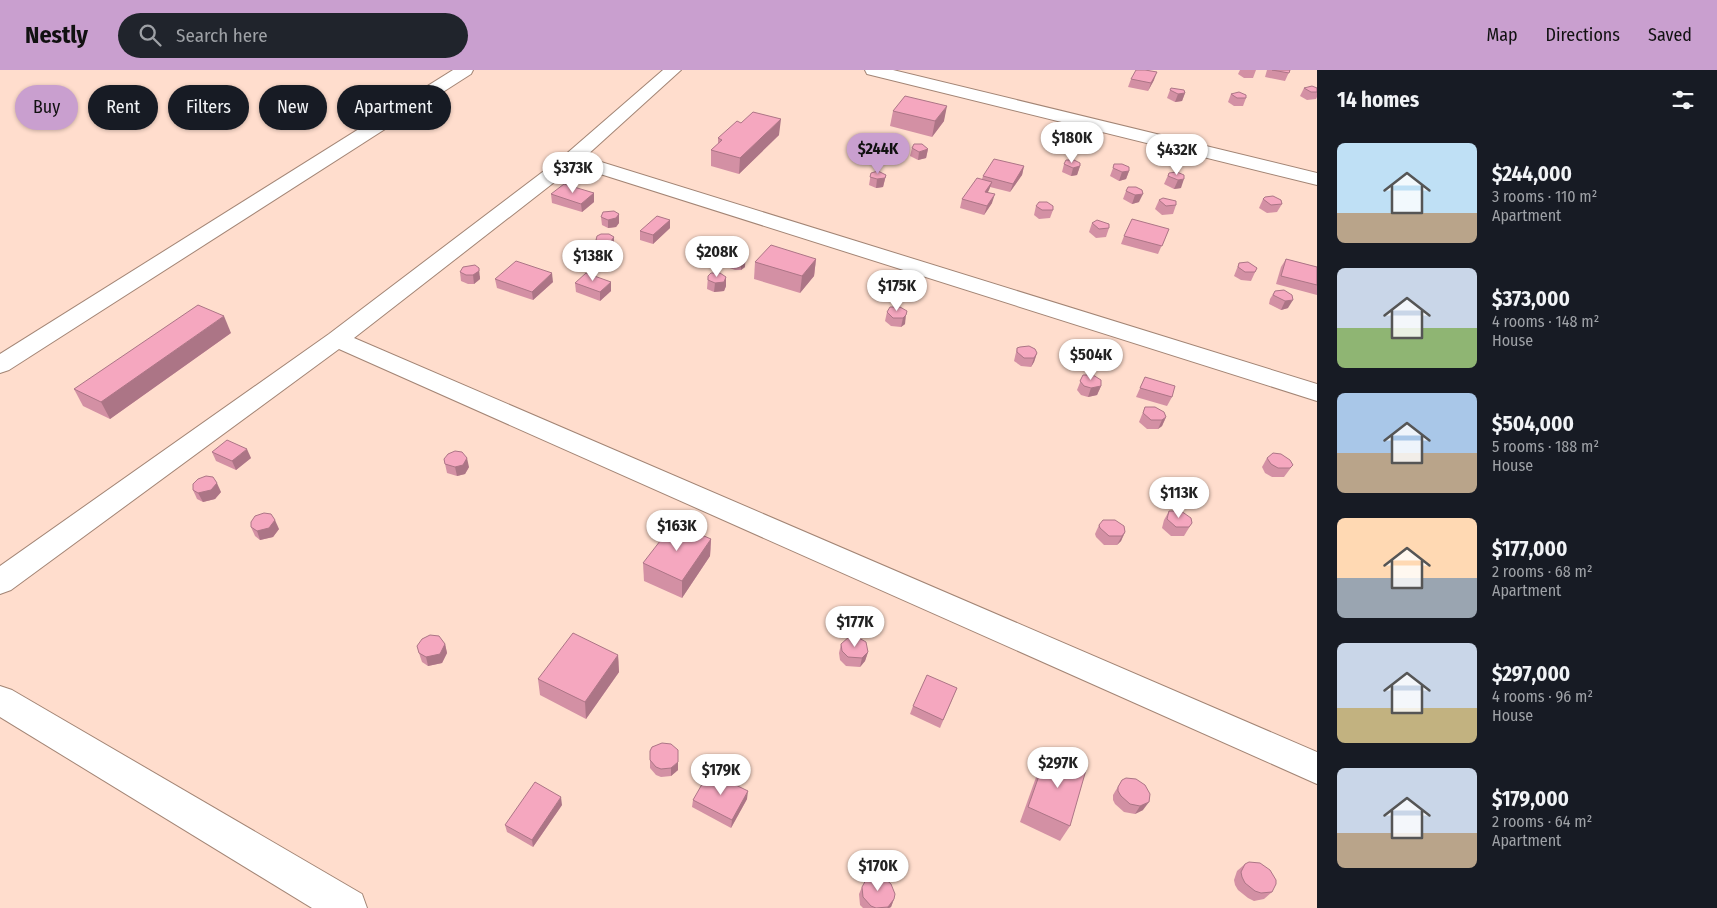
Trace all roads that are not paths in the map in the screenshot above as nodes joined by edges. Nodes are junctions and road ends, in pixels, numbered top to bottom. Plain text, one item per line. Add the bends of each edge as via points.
1 (465, 70) edge
2 (673, 70) edge
3 (873, 70) edge
4 (572, 159) junction
5 (1317, 179) edge
6 (337, 339) junction
7 (0, 365) edge
8 (1317, 392) edge
9 (0, 582) edge
10 (0, 700) edge
11 (1317, 768) edge
12 (348, 908) edge

1 - 7 street
2 - 4 street
3 - 5 street
4 - 6 street
4 - 8 street
6 - 9 street
6 - 11 street
10 - 12 street

